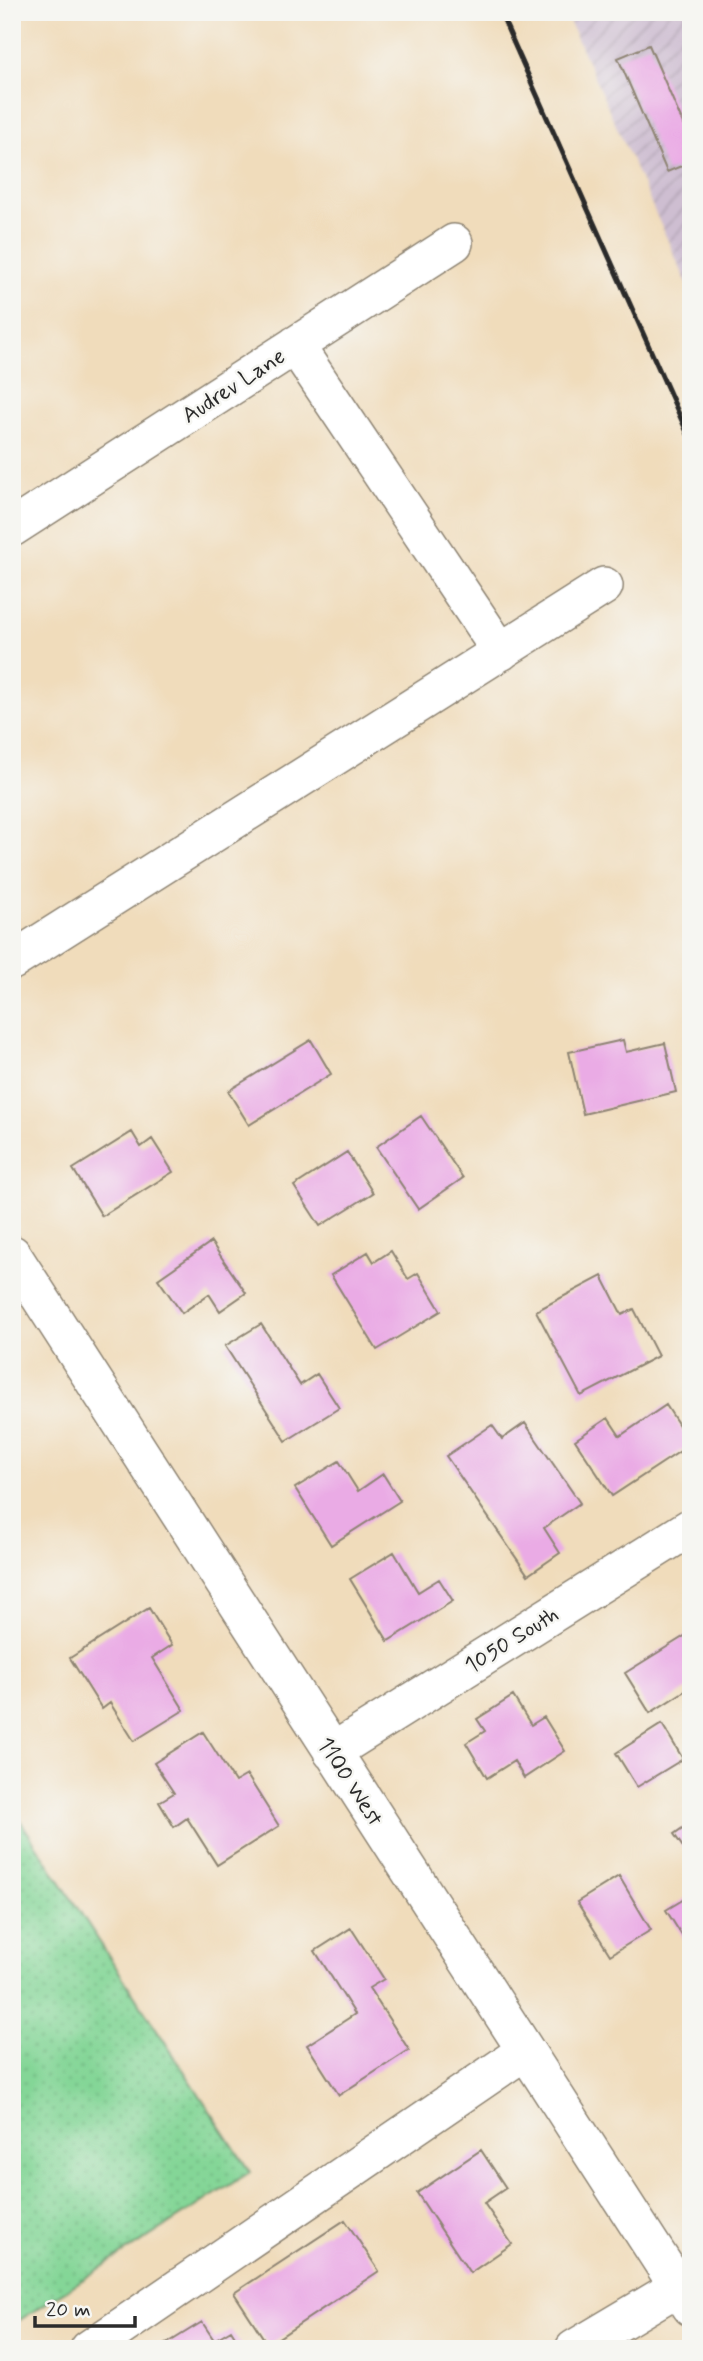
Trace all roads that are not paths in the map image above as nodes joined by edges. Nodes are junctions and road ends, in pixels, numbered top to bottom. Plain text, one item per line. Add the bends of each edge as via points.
1 (454, 243) dead end
2 (295, 345) junction
3 (12, 528) edge
4 (604, 586) dead end
5 (501, 652) junction
6 (12, 961) edge
7 (12, 1254) edge
8 (691, 1527) edge
9 (332, 1752) junction
10 (525, 2052) junction
11 (684, 2297) edge
12 (89, 2349) edge
13 (574, 2349) edge

1 - 2 street, Audrev Lane
2 - 3 street, Audrev Lane
2 - 5 street
4 - 5 street
5 - 6 street
7 - 9 street, 1100 West
8 - 9 street, 1050 South
9 - 10 street, 1100 West
10 - 11 street, 1100 West
10 - 12 street
11 - 13 street

